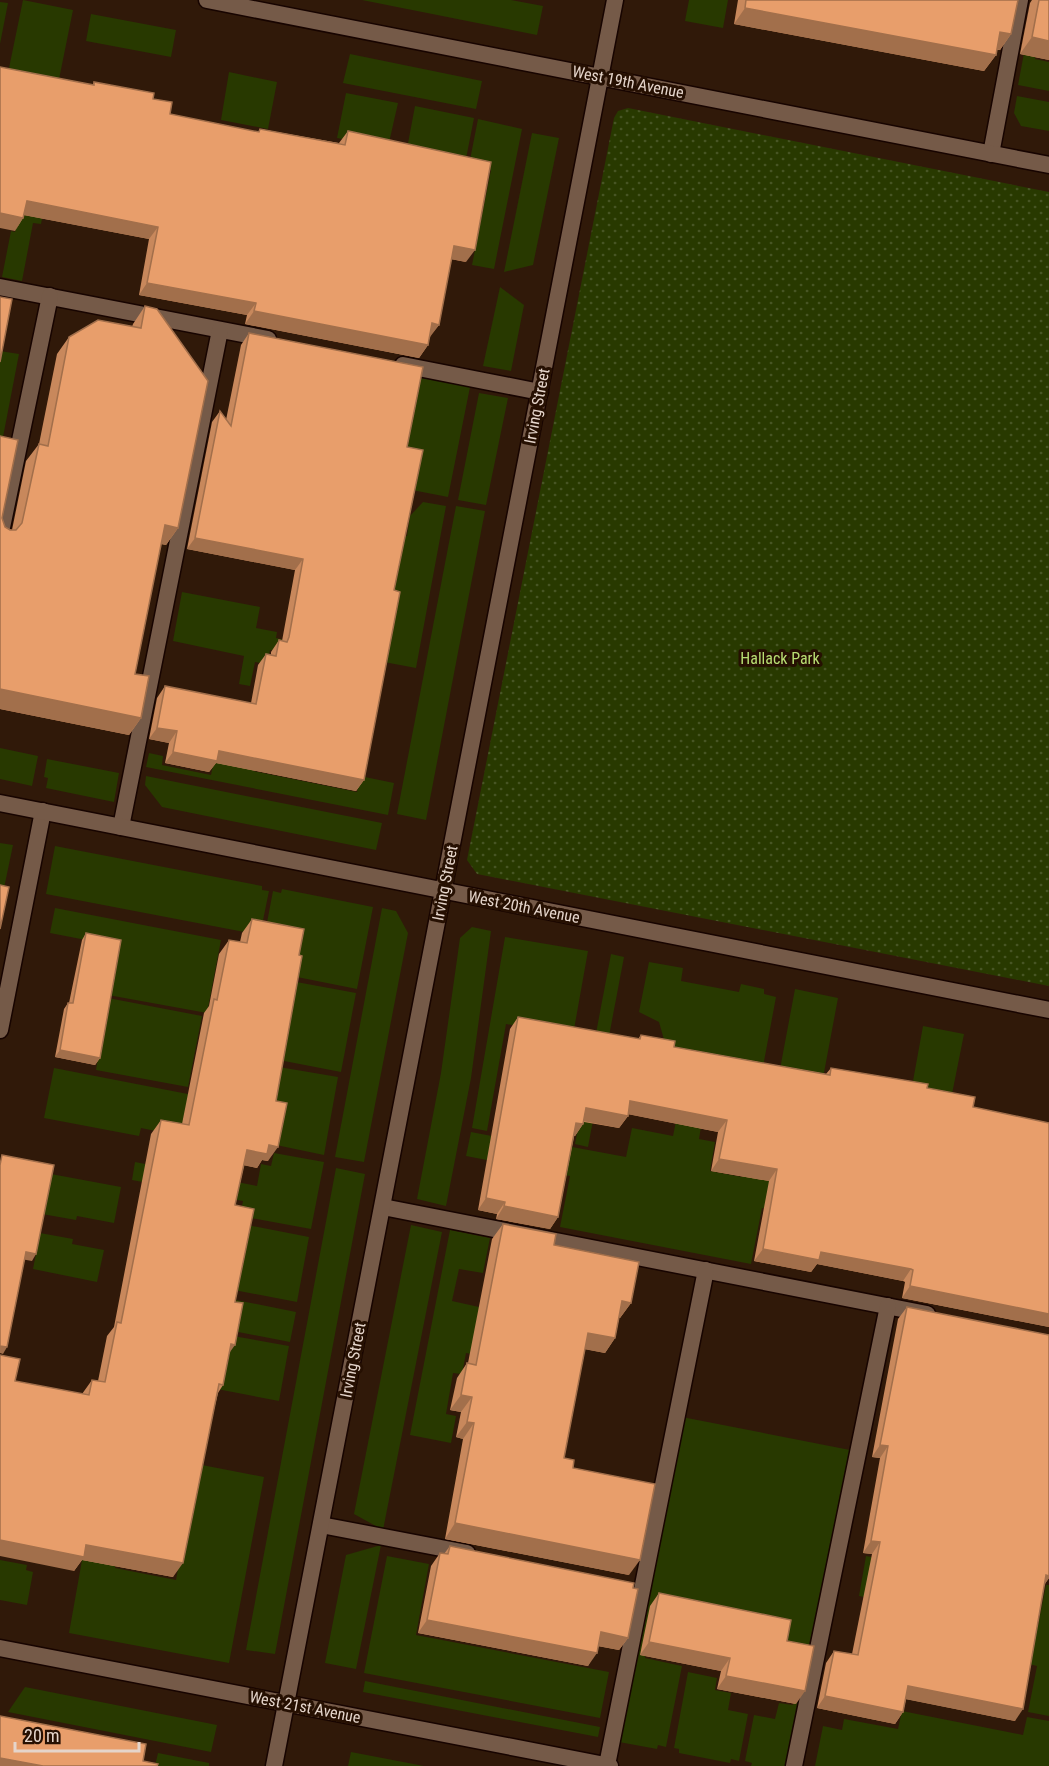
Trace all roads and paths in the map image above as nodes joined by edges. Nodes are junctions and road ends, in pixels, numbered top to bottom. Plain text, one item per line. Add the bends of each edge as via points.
1 (207, 0) edge
2 (615, 0) edge
3 (1020, 0) edge
4 (253, 4) edge
5 (600, 77) junction
6 (991, 154) junction
7 (1049, 165) edge
8 (0, 287) edge
9 (50, 296) junction
10 (220, 330) junction
11 (290, 343) edge
12 (382, 362) edge
13 (540, 392) junction
14 (0, 537) edge
15 (0, 803) edge
16 (43, 812) junction
17 (121, 827) junction
18 (444, 891) junction
19 (1049, 1010) edge
20 (0, 1030) edge
21 (383, 1207) junction
22 (706, 1270) junction
23 (888, 1306) junction
24 (945, 1318) edge
25 (321, 1525) junction
26 (479, 1556) edge
27 (0, 1648) edge
28 (286, 1703) junction
29 (274, 1766) edge
30 (608, 1766) edge
31 (794, 1766) edge

1 - 4 street, West 19th Avenue
2 - 5 street, Irving Street
3 - 6 street
4 - 5 street, West 19th Avenue
5 - 6 street, West 19th Avenue
5 - 13 street, Irving Street
6 - 7 street, West 19th Avenue
8 - 9 street
9 - 10 street
9 - 14 street
10 - 11 street
10 - 17 street
12 - 13 street
13 - 18 street, Irving Street
15 - 16 street, West 20th Avenue
16 - 17 street, West 20th Avenue
16 - 20 street
17 - 18 street, West 20th Avenue
18 - 19 street, West 20th Avenue
18 - 21 street, Irving Street
21 - 22 street
21 - 25 street, Irving Street
22 - 23 street
22 - 30 street via 637,1587
23 - 24 street
23 - 31 street
25 - 26 street
25 - 28 street, Irving Street
27 - 28 street, West 21st Avenue
28 - 29 street, Irving Street
28 - 30 street, West 21st Avenue

